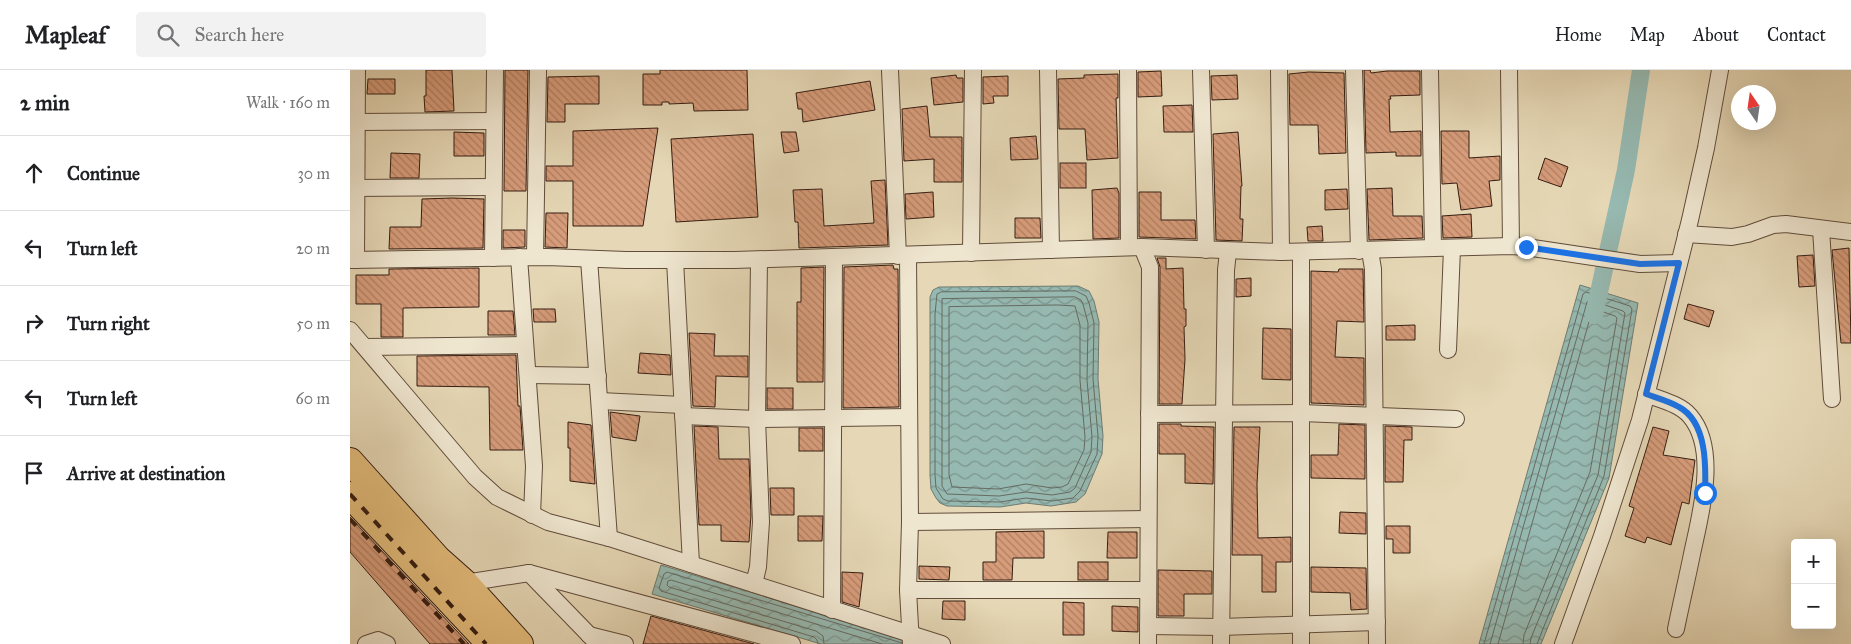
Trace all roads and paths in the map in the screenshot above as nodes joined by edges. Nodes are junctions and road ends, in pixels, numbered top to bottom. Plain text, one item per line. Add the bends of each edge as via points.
1 (357, 70) edge
2 (495, 70) edge
3 (538, 70) edge
4 (890, 70) edge
5 (973, 70) edge
6 (1048, 70) edge
7 (1128, 70) edge
8 (1201, 70) edge
9 (1279, 70) edge
10 (1354, 70) edge
11 (1430, 70) edge
12 (1509, 70) edge
13 (1720, 70) edge
14 (494, 121) junction
15 (356, 122) junction
16 (492, 187) junction
17 (353, 188) edge
18 (1821, 229) junction
19 (1851, 232) edge
20 (1686, 234) junction
21 (1511, 246) junction
22 (1136, 247) junction
23 (1433, 248) junction
24 (1452, 248) junction
25 (1052, 250) junction
26 (1206, 250) junction
27 (1364, 251) junction
28 (1228, 252) junction
29 (1281, 252) junction
30 (1301, 252) junction
31 (971, 253) junction
32 (903, 255) junction
33 (527, 257) junction
34 (834, 257) junction
35 (493, 258) junction
36 (589, 259) junction
37 (353, 260) edge
38 (675, 260) junction
39 (759, 260) junction
40 (1679, 263) junction
41 (350, 330) edge
42 (525, 345) junction
43 (365, 348) junction
44 (1448, 350) dead end
45 (528, 375) junction
46 (598, 376) junction
47 (1646, 394) junction
48 (1832, 399) dead end
49 (600, 401) junction
50 (683, 411) junction
51 (1301, 413) junction
52 (1149, 414) junction
53 (1224, 414) junction
54 (1375, 415) junction
55 (833, 417) junction
56 (909, 417) junction
57 (757, 419) junction
58 (1456, 419) dead end
59 (350, 461) edge
60 (350, 495) edge
61 (532, 515) junction
62 (1148, 519) junction
63 (910, 522) junction
64 (609, 538) junction
65 (691, 564) junction
66 (529, 573) junction
67 (465, 584) junction
68 (754, 584) junction
69 (908, 590) junction
70 (1148, 590) junction
71 (832, 610) junction
72 (1378, 622) junction
73 (1301, 624) junction
74 (1148, 626) junction
75 (1221, 627) junction
76 (1676, 629) dead end
77 (594, 639) edge
78 (911, 639) edge
79 (366, 644) edge
80 (387, 644) edge
81 (490, 644) edge
82 (520, 644) edge
83 (625, 644) edge
84 (792, 644) edge
85 (942, 644) edge
86 (1148, 644) edge
87 (1221, 644) edge
88 (1301, 644) edge
89 (1377, 644) edge
90 (1563, 644) edge

1 - 15 street
2 - 14 street
3 - 33 street
4 - 32 street
5 - 31 street
6 - 25 street
7 - 22 street
8 - 26 street
9 - 29 street
10 - 27 street
11 - 23 street
12 - 21 street
13 - 20 street
14 - 15 street
14 - 16 street
15 - 17 street
16 - 17 street
16 - 35 street
17 - 37 street
18 - 19 street
18 - 20 street via 1786,224 1732,237
18 - 48 street
20 - 40 street
21 - 24 street
21 - 40 street via 1640,264
22 - 25 street
22 - 26 street
22 - 52 street via 1150,266
23 - 24 street
23 - 27 street
24 - 44 street
25 - 31 street
26 - 28 street
27 - 30 street
27 - 54 street via 1373,269
28 - 29 street
28 - 53 street
29 - 30 street
30 - 51 street
31 - 32 street
32 - 34 street
32 - 56 street
33 - 35 street
33 - 36 street
33 - 42 street
34 - 39 street
34 - 55 street
35 - 37 street
36 - 38 street
36 - 46 street
38 - 39 street
38 - 50 street
39 - 57 street
40 - 47 street
41 - 43 street
42 - 43 street
42 - 45 street
43 - 61 street via 475,476 497,497
45 - 46 street
45 - 61 street via 534,466
46 - 49 street
47 - 76 street via 1680,407 1691,416 1703,444 1705,493
47 - 90 street via 1605,527
49 - 50 street
49 - 64 street
50 - 57 street
50 - 65 street
51 - 53 street
51 - 54 street
51 - 73 street
52 - 53 street
52 - 62 street
53 - 75 street
54 - 58 street
54 - 72 street
55 - 56 street
55 - 57 street
55 - 71 street
56 - 63 street
57 - 68 street via 761,522
59 - 67 main road via 438,559
60 - 81 main road
61 - 64 street
62 - 63 street
62 - 70 street
63 - 69 street
64 - 65 street
65 - 68 street
66 - 67 street
66 - 77 street
66 - 84 street
67 - 82 main road
68 - 71 street
69 - 70 street
69 - 78 street
70 - 74 street
71 - 78 street
72 - 73 street
72 - 89 street
73 - 75 street
73 - 88 street
74 - 75 street
74 - 86 street
75 - 87 street
77 - 83 street
78 - 85 street
79 - 80 street via 378,640

